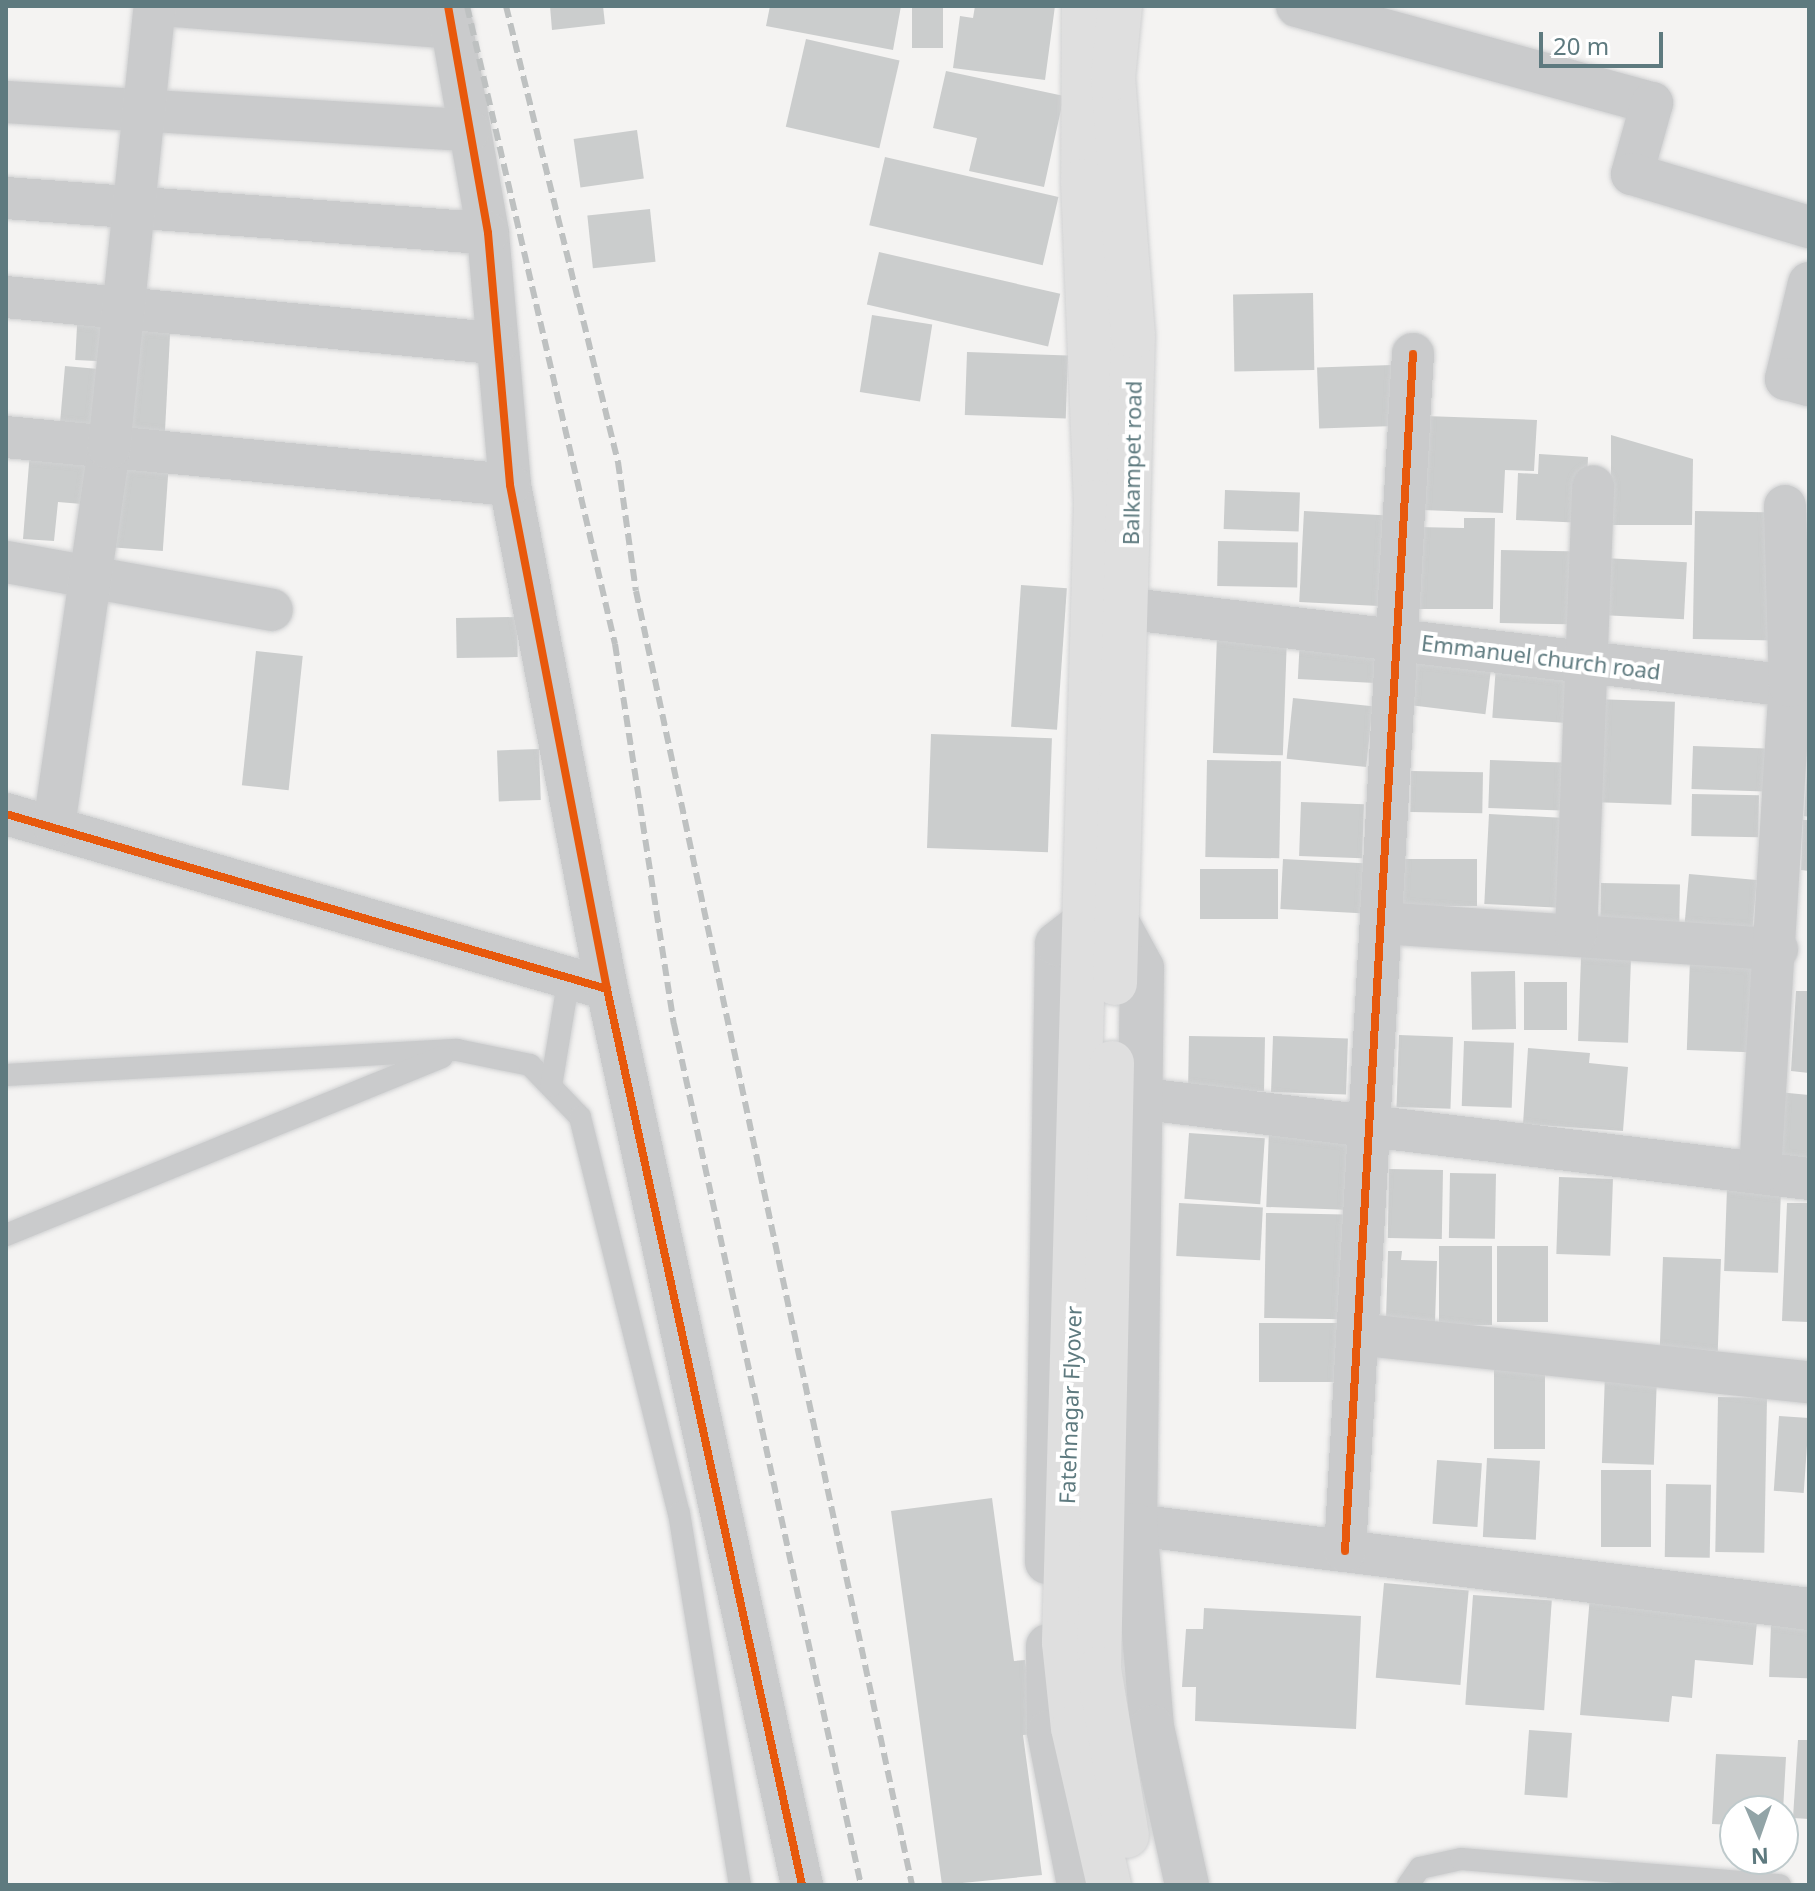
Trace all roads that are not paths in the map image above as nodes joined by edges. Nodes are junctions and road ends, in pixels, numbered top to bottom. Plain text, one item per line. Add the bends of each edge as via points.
1 (155, 6) edge
2 (174, 6) edge
3 (1084, 6) edge
4 (1120, 6) edge
5 (1297, 6) edge
6 (450, 17) edge
7 (6, 102) edge
8 (143, 108) junction
9 (469, 130) junction
10 (6, 198) edge
11 (134, 205) junction
12 (1809, 227) edge
13 (488, 233) junction
14 (1809, 283) edge
15 (6, 297) edge
16 (123, 304) junction
17 (497, 343) junction
18 (1413, 354) dead end
19 (1809, 385) edge
20 (6, 437) edge
21 (109, 448) junction
22 (510, 485) junction
23 (1593, 486) dead end
24 (1785, 506) dead end
25 (6, 562) edge
26 (90, 578) junction
27 (1130, 609) junction
28 (272, 610) dead end
29 (1397, 640) junction
30 (1584, 662) junction
31 (1799, 687) edge
32 (6, 814) edge
33 (54, 826) junction
34 (1102, 921) junction
35 (1381, 923) junction
36 (1576, 934) junction
37 (1777, 949) junction
38 (588, 983) junction
39 (1098, 1042) junction
40 (457, 1050) junction
41 (6, 1075) edge
42 (551, 1086) junction
43 (1144, 1099) junction
44 (1367, 1123) junction
45 (1760, 1172) junction
46 (1809, 1179) edge
47 (6, 1235) edge
48 (1357, 1334) junction
49 (1809, 1382) edge
50 (1135, 1525) junction
51 (1345, 1551) junction
52 (1809, 1609) edge
53 (740, 1885) edge
54 (802, 1885) edge
55 (1079, 1885) edge
56 (1109, 1885) edge
57 (1138, 1885) edge
58 (1187, 1885) edge
59 (1408, 1885) edge
60 (1780, 1885) edge

1 - 8 street
2 - 6 street
3 - 34 main road, Balkampet road via 1082,166 1096,502
4 - 27 main road, Balkampet road via 1113,78 1133,336
5 - 12 street via 1652,103 1632,174
6 - 9 street
7 - 8 street
8 - 9 street
8 - 11 street
9 - 13 street
10 - 11 street
11 - 13 street
11 - 16 street
13 - 17 street
14 - 19 street via 1786,379
15 - 16 street
16 - 17 street
16 - 21 street
17 - 22 street
18 - 29 street
20 - 21 street
21 - 22 street
21 - 26 street
22 - 38 street
23 - 30 street
24 - 31 street
25 - 26 street
26 - 28 street
26 - 33 street
27 - 29 street, Emmanuel church road
27 - 34 main road, Balkampet road
29 - 30 street, Emmanuel church road
29 - 35 street
30 - 31 street, Emmanuel church road
30 - 36 street
31 - 37 street
32 - 33 street
33 - 38 street
34 - 39 main road, Fatehnagar Flyover
34 - 43 street via 1142,968
34 - 55 street via 1057,944 1046,1460 1049,1732
35 - 36 street
35 - 44 street
36 - 37 street
37 - 45 street
38 - 42 lane
38 - 54 street
39 - 56 main road, Fatehnagar Flyover via 1064,1643 1073,1728
39 - 57 main road, Fatehnagar Flyover via 1099,1669
40 - 41 lane
40 - 42 lane via 530,1065
40 - 47 lane
42 - 53 lane via 580,1117 679,1513
43 - 44 street
43 - 50 street
44 - 45 street
44 - 48 street
45 - 46 street
48 - 49 street
48 - 51 street
50 - 51 street
50 - 58 street via 1152,1727
51 - 52 street
59 - 60 lane via 1420,1868 1461,1859

